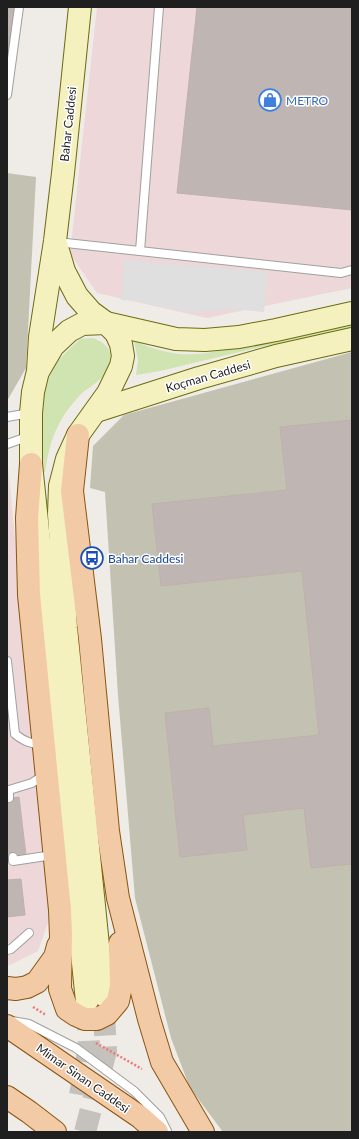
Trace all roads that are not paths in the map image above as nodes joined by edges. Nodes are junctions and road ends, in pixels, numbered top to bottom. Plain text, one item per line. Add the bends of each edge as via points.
1 (19, 7) edge
2 (80, 7) edge
3 (159, 7) edge
4 (7, 95) edge
5 (55, 241) junction
6 (140, 251) junction
7 (352, 270) edge
8 (352, 313) edge
9 (106, 323) junction
10 (352, 339) edge
11 (38, 371) junction
12 (96, 411) junction
13 (31, 413) junction
14 (7, 417) edge
15 (31, 435) junction
16 (78, 435) junction
17 (7, 444) edge
18 (31, 464) junction
19 (7, 661) edge
20 (44, 745) junction
21 (46, 773) junction
22 (8, 793) edge
23 (55, 855) junction
24 (11, 860) edge
25 (118, 898) junction
26 (29, 934) dead end
27 (61, 936) junction
28 (7, 950) edge
29 (7, 988) edge
30 (7, 1020) edge
31 (7, 1026) edge
32 (7, 1097) edge
33 (56, 1132) edge
34 (157, 1132) edge
35 (167, 1132) edge
36 (203, 1132) edge

1 - 4 lane
2 - 5 main road, Bahar Caddesi
3 - 6 lane
5 - 6 lane
5 - 9 main road via 64,270 78,296 91,312
5 - 11 main road, Bahar Caddesi via 40,337
6 - 7 lane via 341,273
8 - 9 main road via 239,337 204,340 176,339
9 - 11 main road via 82,324 69,331 53,346
9 - 12 main road via 116,333 123,356 108,393
10 - 12 main road, Koçman Caddesi via 276,356
11 - 13 main road
12 - 16 main road
13 - 14 lane
13 - 15 main road
15 - 17 lane
15 - 18 main road
16 - 18 main road via 67,459 60,486 59,514 95,998
16 - 25 main road via 72,491 90,639 108,831
18 - 20 main road via 27,518 29,595
19 - 20 lane via 15,734 22,740
20 - 21 main road
21 - 22 lane
21 - 23 main road
23 - 24 lane
23 - 27 main road
25 - 27 main road via 121,986 118,1001 107,1014 97,1019 85,1019 67,1009 60,989
25 - 36 main road via 162,1062
26 - 28 lane
27 - 29 main road via 55,957 37,982 27,987
30 - 35 lane via 29,1024 76,1048 134,1091 160,1118
31 - 34 main road, Mimar Sinan Caddesi via 140,1117
32 - 33 main road

